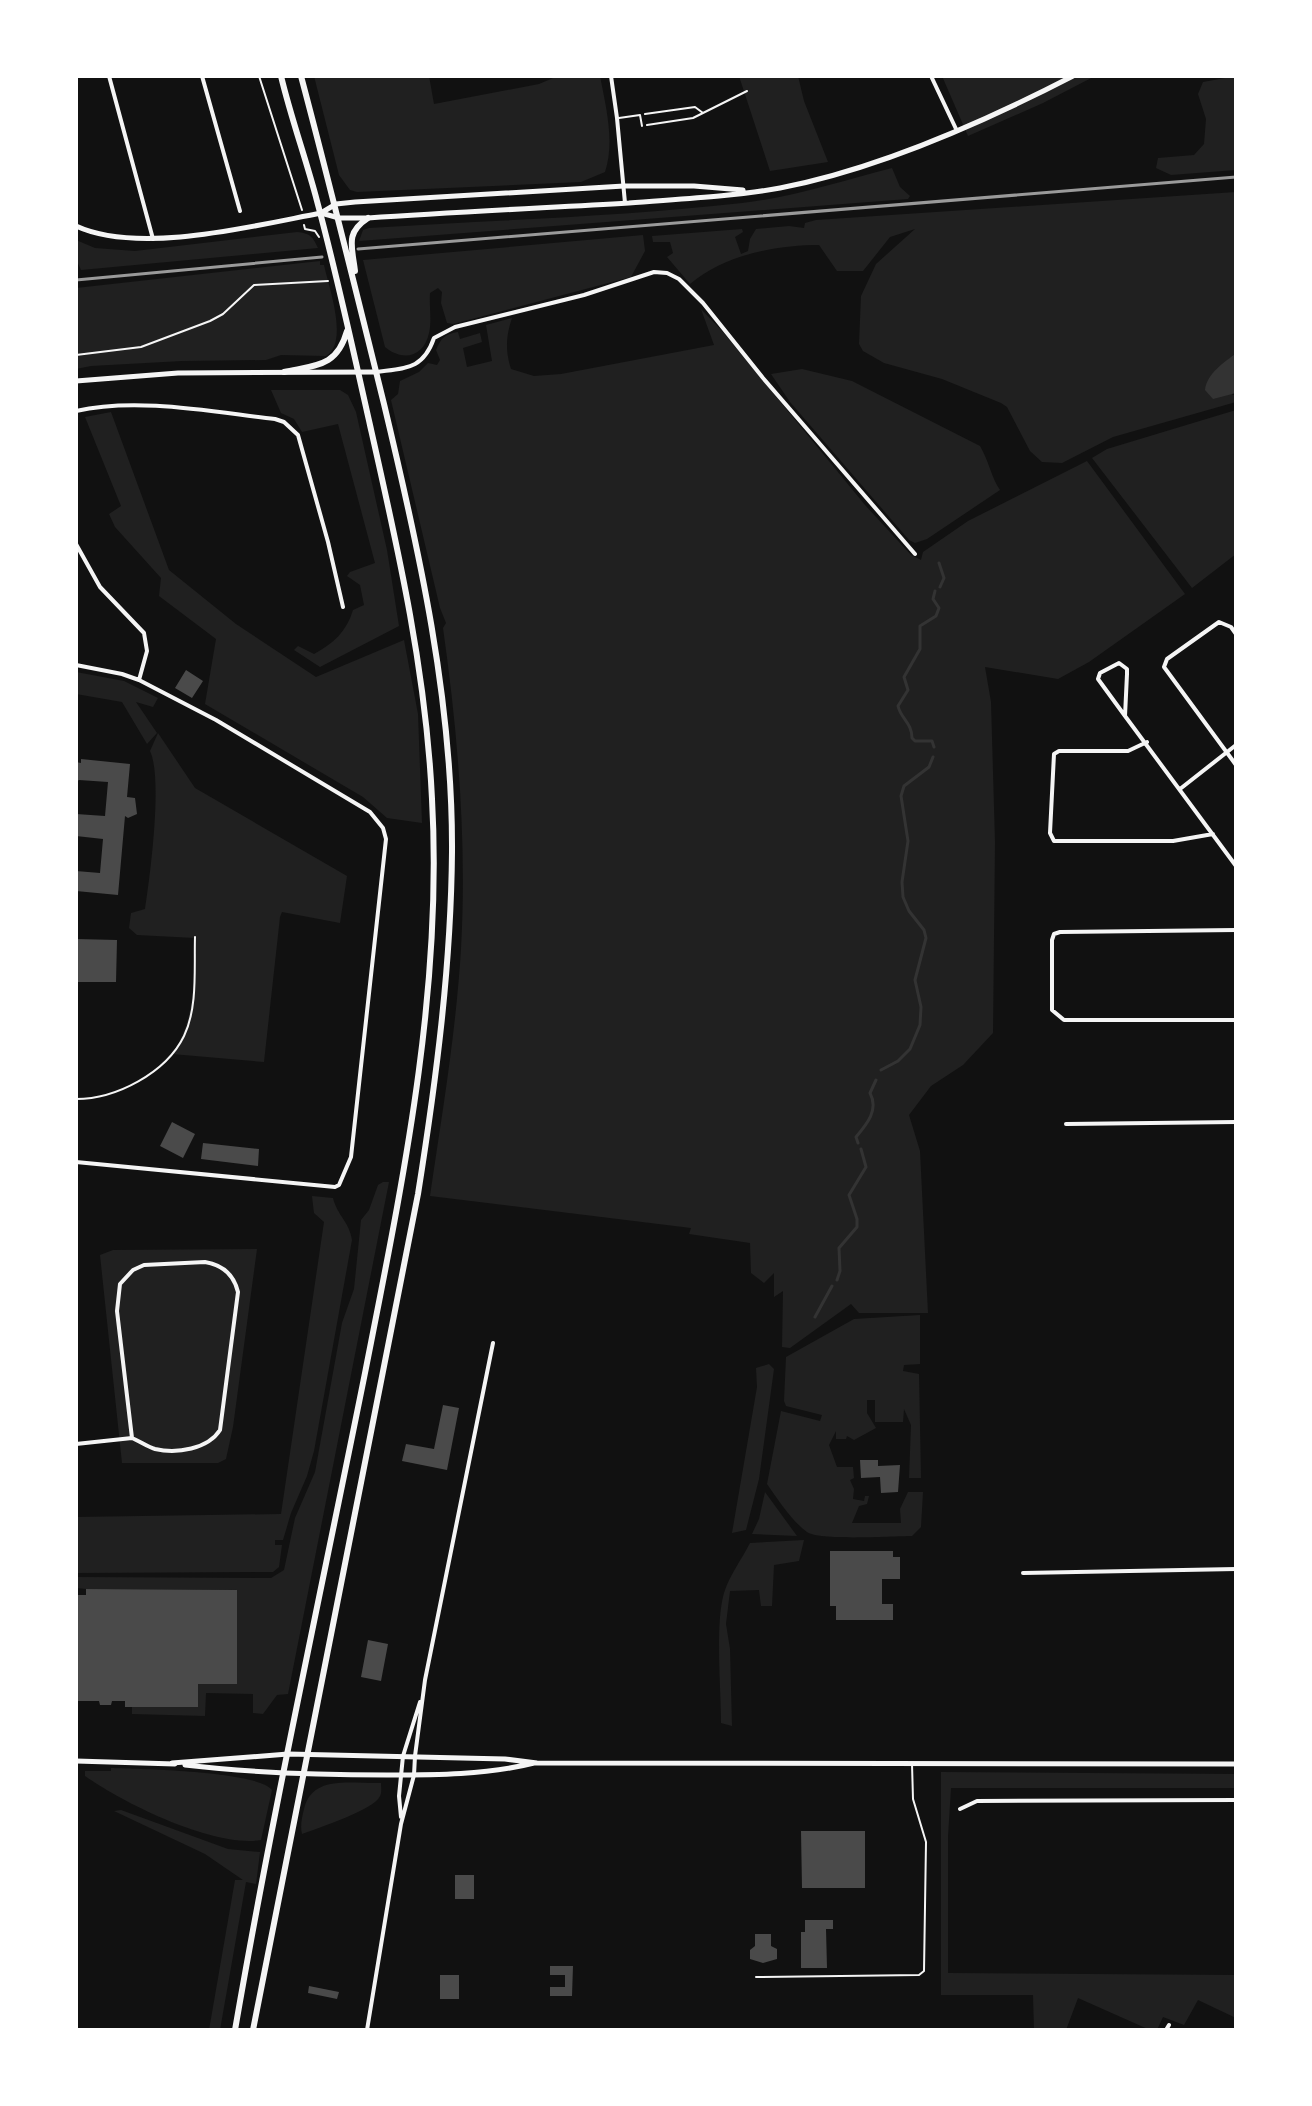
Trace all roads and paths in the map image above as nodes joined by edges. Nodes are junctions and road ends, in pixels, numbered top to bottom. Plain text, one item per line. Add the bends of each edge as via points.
1 (109, 76) edge
2 (202, 76) edge
3 (259, 76) edge
4 (281, 76) edge
5 (301, 76) edge
6 (611, 76) edge
7 (931, 76) edge
8 (1073, 76) edge
9 (747, 91) dead end
10 (703, 113) junction
11 (640, 115) junction
12 (617, 118) junction
13 (642, 126) joint
14 (957, 131) junction
15 (624, 186) junction
16 (756, 191) junction
17 (301, 203) dead end
18 (625, 203) junction
19 (336, 204) junction
20 (240, 211) dead end
21 (321, 213) junction
22 (339, 218) junction
23 (368, 218) junction
24 (76, 226) edge
25 (153, 239) junction
26 (330, 280) dead end
27 (355, 290) junction
28 (347, 327) junction
29 (76, 355) edge
30 (284, 372) junction
31 (358, 372) junction
32 (376, 372) junction
33 (76, 381) edge
34 (76, 411) edge
35 (76, 544) edge
36 (915, 554) dead end
37 (343, 607) dead end
38 (1236, 634) edge
39 (76, 665) edge
40 (139, 680) junction
41 (1125, 716) junction
42 (1147, 742) junction
43 (1236, 745) edge
44 (1226, 753) junction
45 (1236, 765) edge
46 (1180, 789) junction
47 (1213, 834) junction
48 (1236, 866) edge
49 (1236, 930) edge
50 (195, 937) dead end
51 (1236, 1020) edge
52 (76, 1099) edge
53 (1236, 1122) edge
54 (1066, 1124) dead end
55 (76, 1162) edge
56 (493, 1343) dead end
57 (132, 1438) junction
58 (76, 1444) edge
59 (1236, 1569) edge
60 (1023, 1573) dead end
61 (423, 1692) junction
62 (288, 1754) junction
63 (307, 1755) junction
64 (403, 1756) junction
65 (415, 1756) junction
66 (76, 1761) edge
67 (172, 1763) junction
68 (537, 1763) junction
69 (912, 1763) junction
70 (1236, 1764) edge
71 (284, 1773) junction
72 (303, 1774) junction
73 (400, 1775) junction
74 (414, 1775) junction
75 (1236, 1800) edge
76 (960, 1809) dead end
77 (401, 1824) junction
78 (756, 1977) dead end
79 (235, 2030) edge
80 (253, 2030) edge
81 (367, 2030) edge

1 - 25 street
2 - 20 street
3 - 17 path
4 - 21 main road
5 - 19 main road
6 - 12 street
7 - 14 street
8 - 14 main road
9 - 10 path
10 - 11 path via 695,107
10 - 13 path
11 - 12 lane
11 - 13 lane
12 - 15 street
14 - 16 main road via 833,174
15 - 16 main road
15 - 18 street
15 - 19 main road
16 - 18 main road
18 - 23 main road
19 - 21 main road
19 - 22 main road
21 - 22 main road
21 - 25 main road
21 - 28 main road
22 - 23 main road
22 - 27 main road
23 - 27 main road via 352,236
24 - 25 main road via 121,239
26 - 29 path via 254,285 210,321 141,347
27 - 32 main road
28 - 30 main road via 335,356
28 - 31 main road
30 - 31 main road
30 - 33 main road
31 - 32 main road
31 - 62 main road via 418,649 433,803 432,926 399,1193
32 - 36 street via 420,362 434,338 446,330 654,272 667,273 703,303
32 - 63 main road via 428,608 445,726 452,850 449,935 418,1194
34 - 37 street via 177,408 284,422 298,435
35 - 40 street via 100,587 144,633 147,651
38 - 44 street via 1219,622 1167,659 1164,667
39 - 40 street
40 - 55 street via 359,805 385,833 351,1157 335,1187
41 - 41 street via 1098,679 1119,663 1127,669
41 - 42 street
42 - 46 street
42 - 47 street via 1128,751 1054,754 1054,841 1173,841
43 - 44 street
44 - 45 street
44 - 46 street
46 - 47 street
47 - 48 street
49 - 51 street via 1054,934 1052,1010 1064,1020
50 - 52 lane via 192,1007 172,1054 130,1085
53 - 54 street
56 - 61 street
57 - 57 street via 155,1449 196,1448 220,1430 238,1292 233,1277 213,1264 144,1265 120,1284 117,1311
57 - 58 street
59 - 60 street
61 - 64 street
61 - 65 street
62 - 63 main road
62 - 67 main road
62 - 71 main road
63 - 64 main road
63 - 72 main road
64 - 65 main road
64 - 73 street
65 - 68 main road
65 - 74 street
66 - 67 main road
67 - 71 main road
68 - 69 main road
68 - 74 main road
69 - 70 main road
69 - 78 lane via 913,1799 926,1842 924,1971
71 - 72 main road
71 - 79 main road
72 - 73 main road
72 - 80 main road
73 - 74 main road
73 - 77 street
74 - 77 street
75 - 76 street via 977,1801
77 - 81 street

